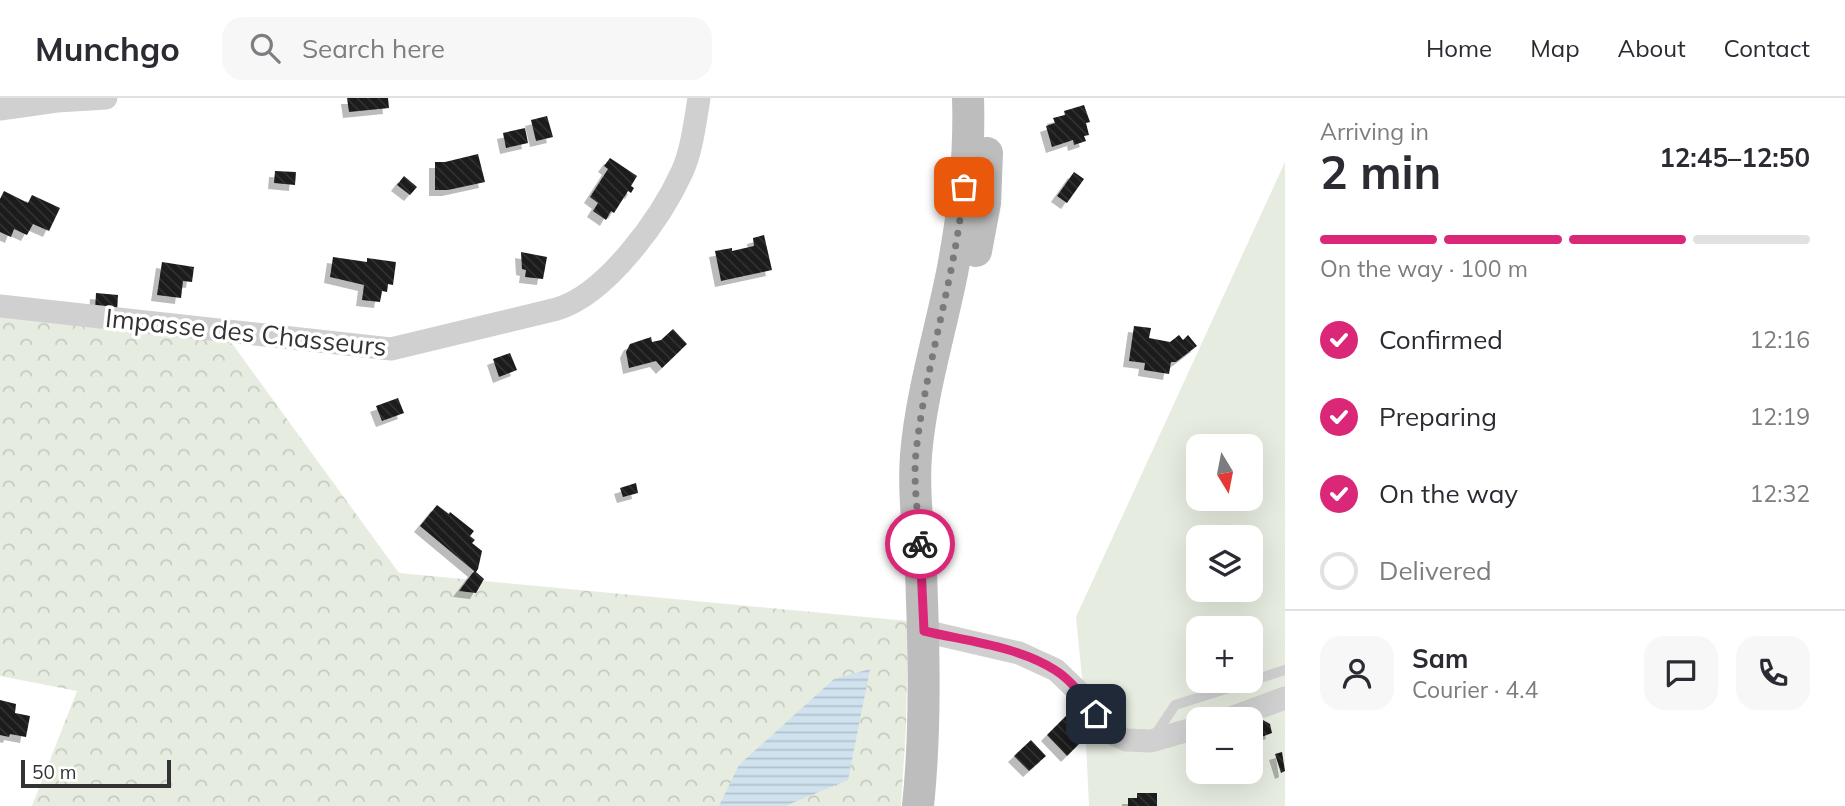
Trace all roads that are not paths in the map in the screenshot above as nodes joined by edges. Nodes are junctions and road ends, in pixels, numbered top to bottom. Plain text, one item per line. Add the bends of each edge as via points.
1 (106, 98) edge
2 (699, 98) edge
3 (968, 98) edge
4 (987, 98) edge
5 (0, 109) edge
6 (0, 306) edge
7 (919, 529) junction
8 (924, 631) junction
9 (1285, 670) edge
10 (1263, 677) edge
11 (1213, 693) edge
12 (1285, 698) edge
13 (1261, 707) edge
14 (1186, 731) edge
15 (1151, 741) junction
16 (922, 770) junction
17 (918, 806) edge
18 (925, 806) edge

1 - 5 street
2 - 6 street, Impasse des Chasseurs via 683,170 637,245 574,304 391,349
3 - 7 street via 962,206 916,453
4 - 7 street via 985,203 930,441
7 - 8 street
8 - 15 street via 1019,653 1056,670 1084,697 1107,731 1126,740
8 - 16 street
9 - 10 lane
11 - 15 lane via 1175,705
12 - 13 street
14 - 15 street
16 - 17 street
16 - 18 street

